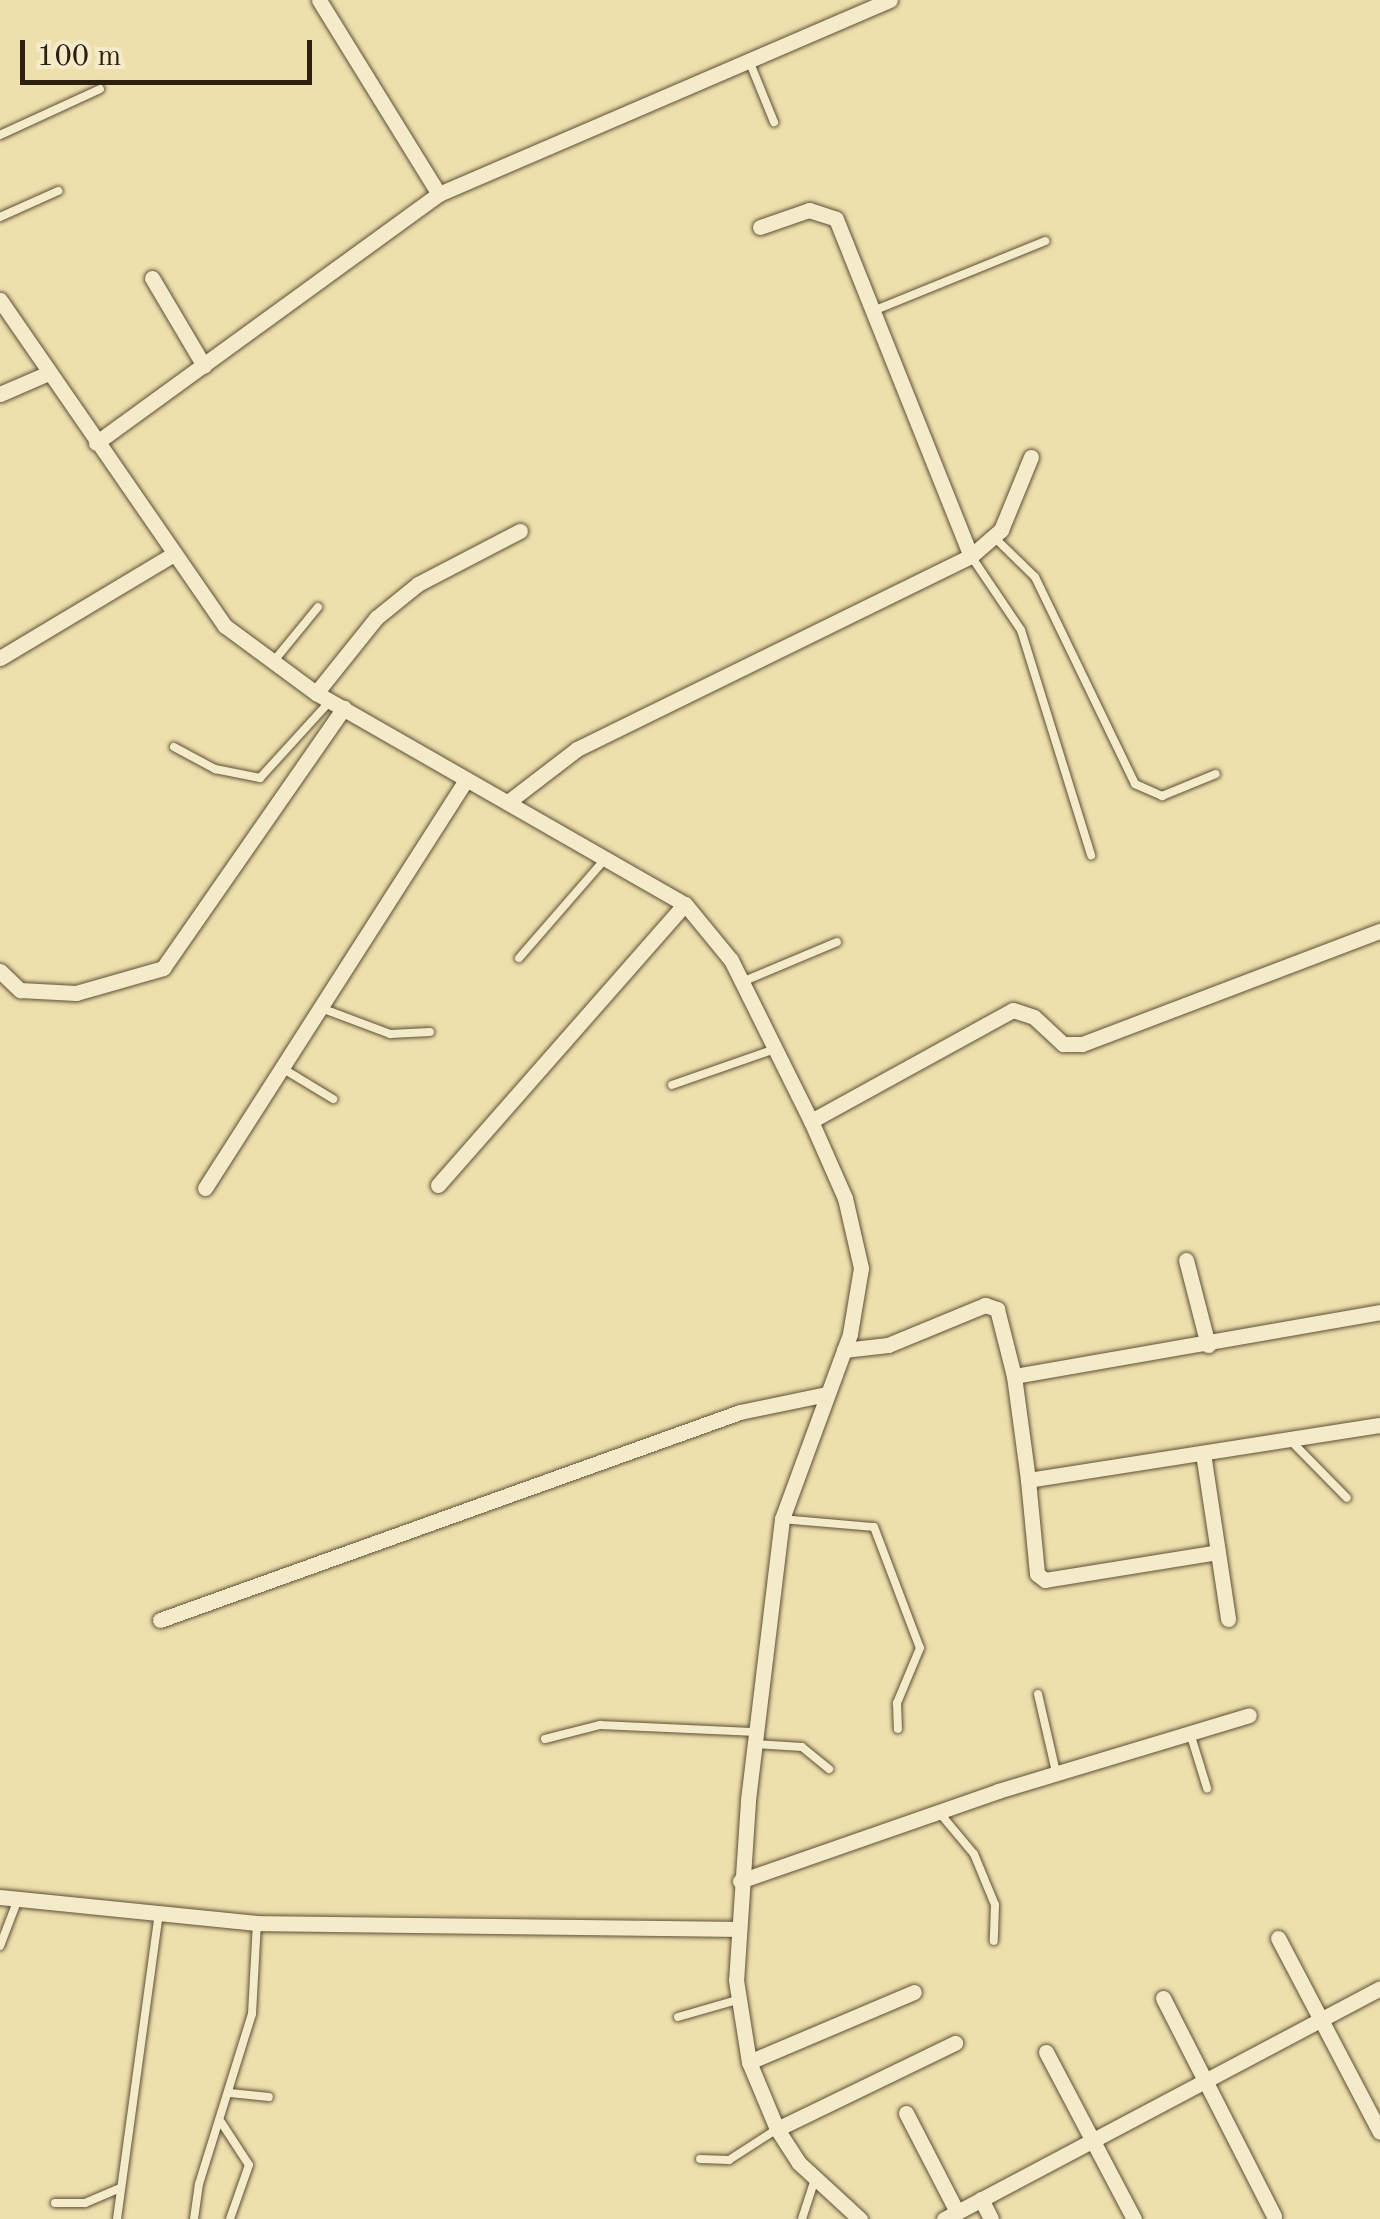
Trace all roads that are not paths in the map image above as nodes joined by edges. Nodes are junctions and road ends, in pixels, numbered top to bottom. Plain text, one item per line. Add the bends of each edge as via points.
1 (319, 0) edge
2 (890, 0) edge
3 (750, 63) junction
4 (100, 89) dead end
5 (774, 122) dead end
6 (0, 135) edge
7 (58, 191) dead end
8 (439, 194) junction
9 (0, 217) edge
10 (760, 226) dead end
11 (1045, 240) dead end
12 (152, 278) dead end
13 (0, 300) edge
14 (872, 312) junction
15 (204, 366) junction
16 (46, 374) junction
17 (0, 394) edge
18 (96, 443) junction
19 (1031, 457) dead end
20 (520, 531) dead end
21 (994, 538) junction
22 (174, 554) junction
23 (971, 556) junction
24 (318, 608) dead end
25 (0, 658) edge
26 (272, 663) junction
27 (330, 700) junction
28 (174, 747) dead end
29 (1216, 774) dead end
30 (466, 780) junction
31 (508, 802) junction
32 (1090, 855) dead end
33 (606, 858) junction
34 (684, 904) junction
35 (1380, 932) edge
36 (838, 942) dead end
37 (519, 958) dead end
38 (0, 972) edge
39 (742, 982) junction
40 (321, 1008) junction
41 (430, 1032) dead end
42 (775, 1049) junction
43 (282, 1068) junction
44 (672, 1085) dead end
45 (333, 1098) dead end
46 (811, 1121) junction
47 (438, 1185) dead end
48 (206, 1188) dead end
49 (1186, 1260) dead end
50 (1380, 1312) edge
51 (1208, 1345) junction
52 (844, 1350) junction
53 (1014, 1376) junction
54 (827, 1394) junction
55 (1380, 1425) edge
56 (1290, 1440) junction
57 (1203, 1454) junction
58 (1028, 1480) junction
59 (1347, 1498) dead end
60 (782, 1519) junction
61 (1218, 1552) junction
62 (1228, 1619) dead end
63 (160, 1620) dead end
64 (1038, 1694) dead end
65 (1248, 1715) dead end
66 (898, 1729) dead end
67 (1190, 1733) junction
68 (756, 1738) junction
69 (545, 1739) dead end
70 (829, 1769) dead end
71 (1056, 1773) junction
72 (1207, 1788) dead end
73 (938, 1811) junction
74 (740, 1881) junction
75 (0, 1897) edge
76 (18, 1900) junction
77 (158, 1918) junction
78 (258, 1923) junction
79 (736, 1930) junction
80 (1278, 1938) dead end
81 (994, 1941) dead end
82 (0, 1946) edge
83 (1380, 1988) edge
84 (914, 1992) dead end
85 (1164, 1998) dead end
86 (737, 2000) junction
87 (678, 2017) dead end
88 (1320, 2020) junction
89 (955, 2043) dead end
90 (1046, 2052) dead end
91 (750, 2062) junction
92 (1202, 2082) junction
93 (230, 2093) junction
94 (269, 2097) dead end
95 (906, 2113) dead end
96 (220, 2122) junction
97 (776, 2129) junction
98 (1380, 2132) edge
99 (1093, 2140) junction
100 (700, 2159) dead end
101 (815, 2179) junction
102 (122, 2188) junction
103 (982, 2199) junction
104 (55, 2203) dead end
105 (950, 2215) edge
106 (1274, 2216) dead end
107 (117, 2219) edge
108 (194, 2219) edge
109 (230, 2219) edge
110 (802, 2219) edge
111 (860, 2219) edge
112 (992, 2219) edge
113 (1134, 2219) edge

1 - 8 street
2 - 3 street
3 - 5 lane
3 - 8 street
4 - 6 lane
7 - 9 lane
8 - 15 street
10 - 14 street via 827,211
11 - 14 lane
12 - 15 street
13 - 16 street
14 - 23 street
15 - 18 street
16 - 17 street
16 - 18 street
18 - 22 street
19 - 21 street
20 - 27 street via 418,584 357,634
21 - 23 street
21 - 29 lane via 1034,577 1135,784 1162,796
22 - 25 street
22 - 26 street via 226,626
23 - 31 street via 577,749
23 - 32 lane via 1021,630
24 - 26 lane
26 - 27 street
27 - 28 lane via 260,778 215,769
27 - 30 street
27 - 38 street via 163,968 76,994 20,990
30 - 31 street
30 - 40 street
31 - 33 street
33 - 34 street
33 - 37 lane
34 - 39 street via 711,930
34 - 47 street
35 - 46 street via 1082,1044 1063,1044 1034,1017 1013,1010
36 - 39 lane
39 - 42 street
40 - 41 lane via 390,1034
40 - 43 street
42 - 44 lane
42 - 46 street
43 - 45 lane
43 - 48 street
46 - 52 street via 856,1231 861,1268
49 - 51 street
50 - 51 street
51 - 53 street
52 - 53 street via 888,1345 985,1305 1003,1320
52 - 54 street
53 - 58 street
54 - 60 street
54 - 63 street via 740,1412
55 - 56 street
56 - 57 street
56 - 59 lane
57 - 58 street
57 - 61 street
58 - 61 street via 1037,1574 1046,1580
60 - 66 lane via 874,1526 920,1648 897,1702
60 - 68 street
61 - 62 street
64 - 71 lane
65 - 67 street
67 - 71 street
67 - 72 lane
68 - 69 lane via 600,1725
68 - 70 lane via 802,1747
68 - 74 street
71 - 73 street
73 - 74 street
73 - 81 lane via 974,1854 995,1904
74 - 79 street
75 - 76 street
76 - 77 street
76 - 82 lane
77 - 78 street
77 - 102 lane
78 - 79 street
78 - 93 lane via 252,2014
79 - 86 street
80 - 88 street
83 - 88 street
84 - 91 street
85 - 92 street
86 - 87 lane
86 - 91 street
88 - 92 street
88 - 98 street
89 - 97 street
90 - 99 street
91 - 97 street
92 - 99 street
92 - 106 street
93 - 94 lane
93 - 96 lane
95 - 105 street
96 - 108 lane
96 - 109 lane via 249,2165
97 - 100 lane via 729,2160
97 - 101 street
99 - 103 street
99 - 113 street
101 - 110 lane
101 - 111 street
102 - 104 lane via 84,2203
102 - 107 lane
103 - 105 street
103 - 112 street

